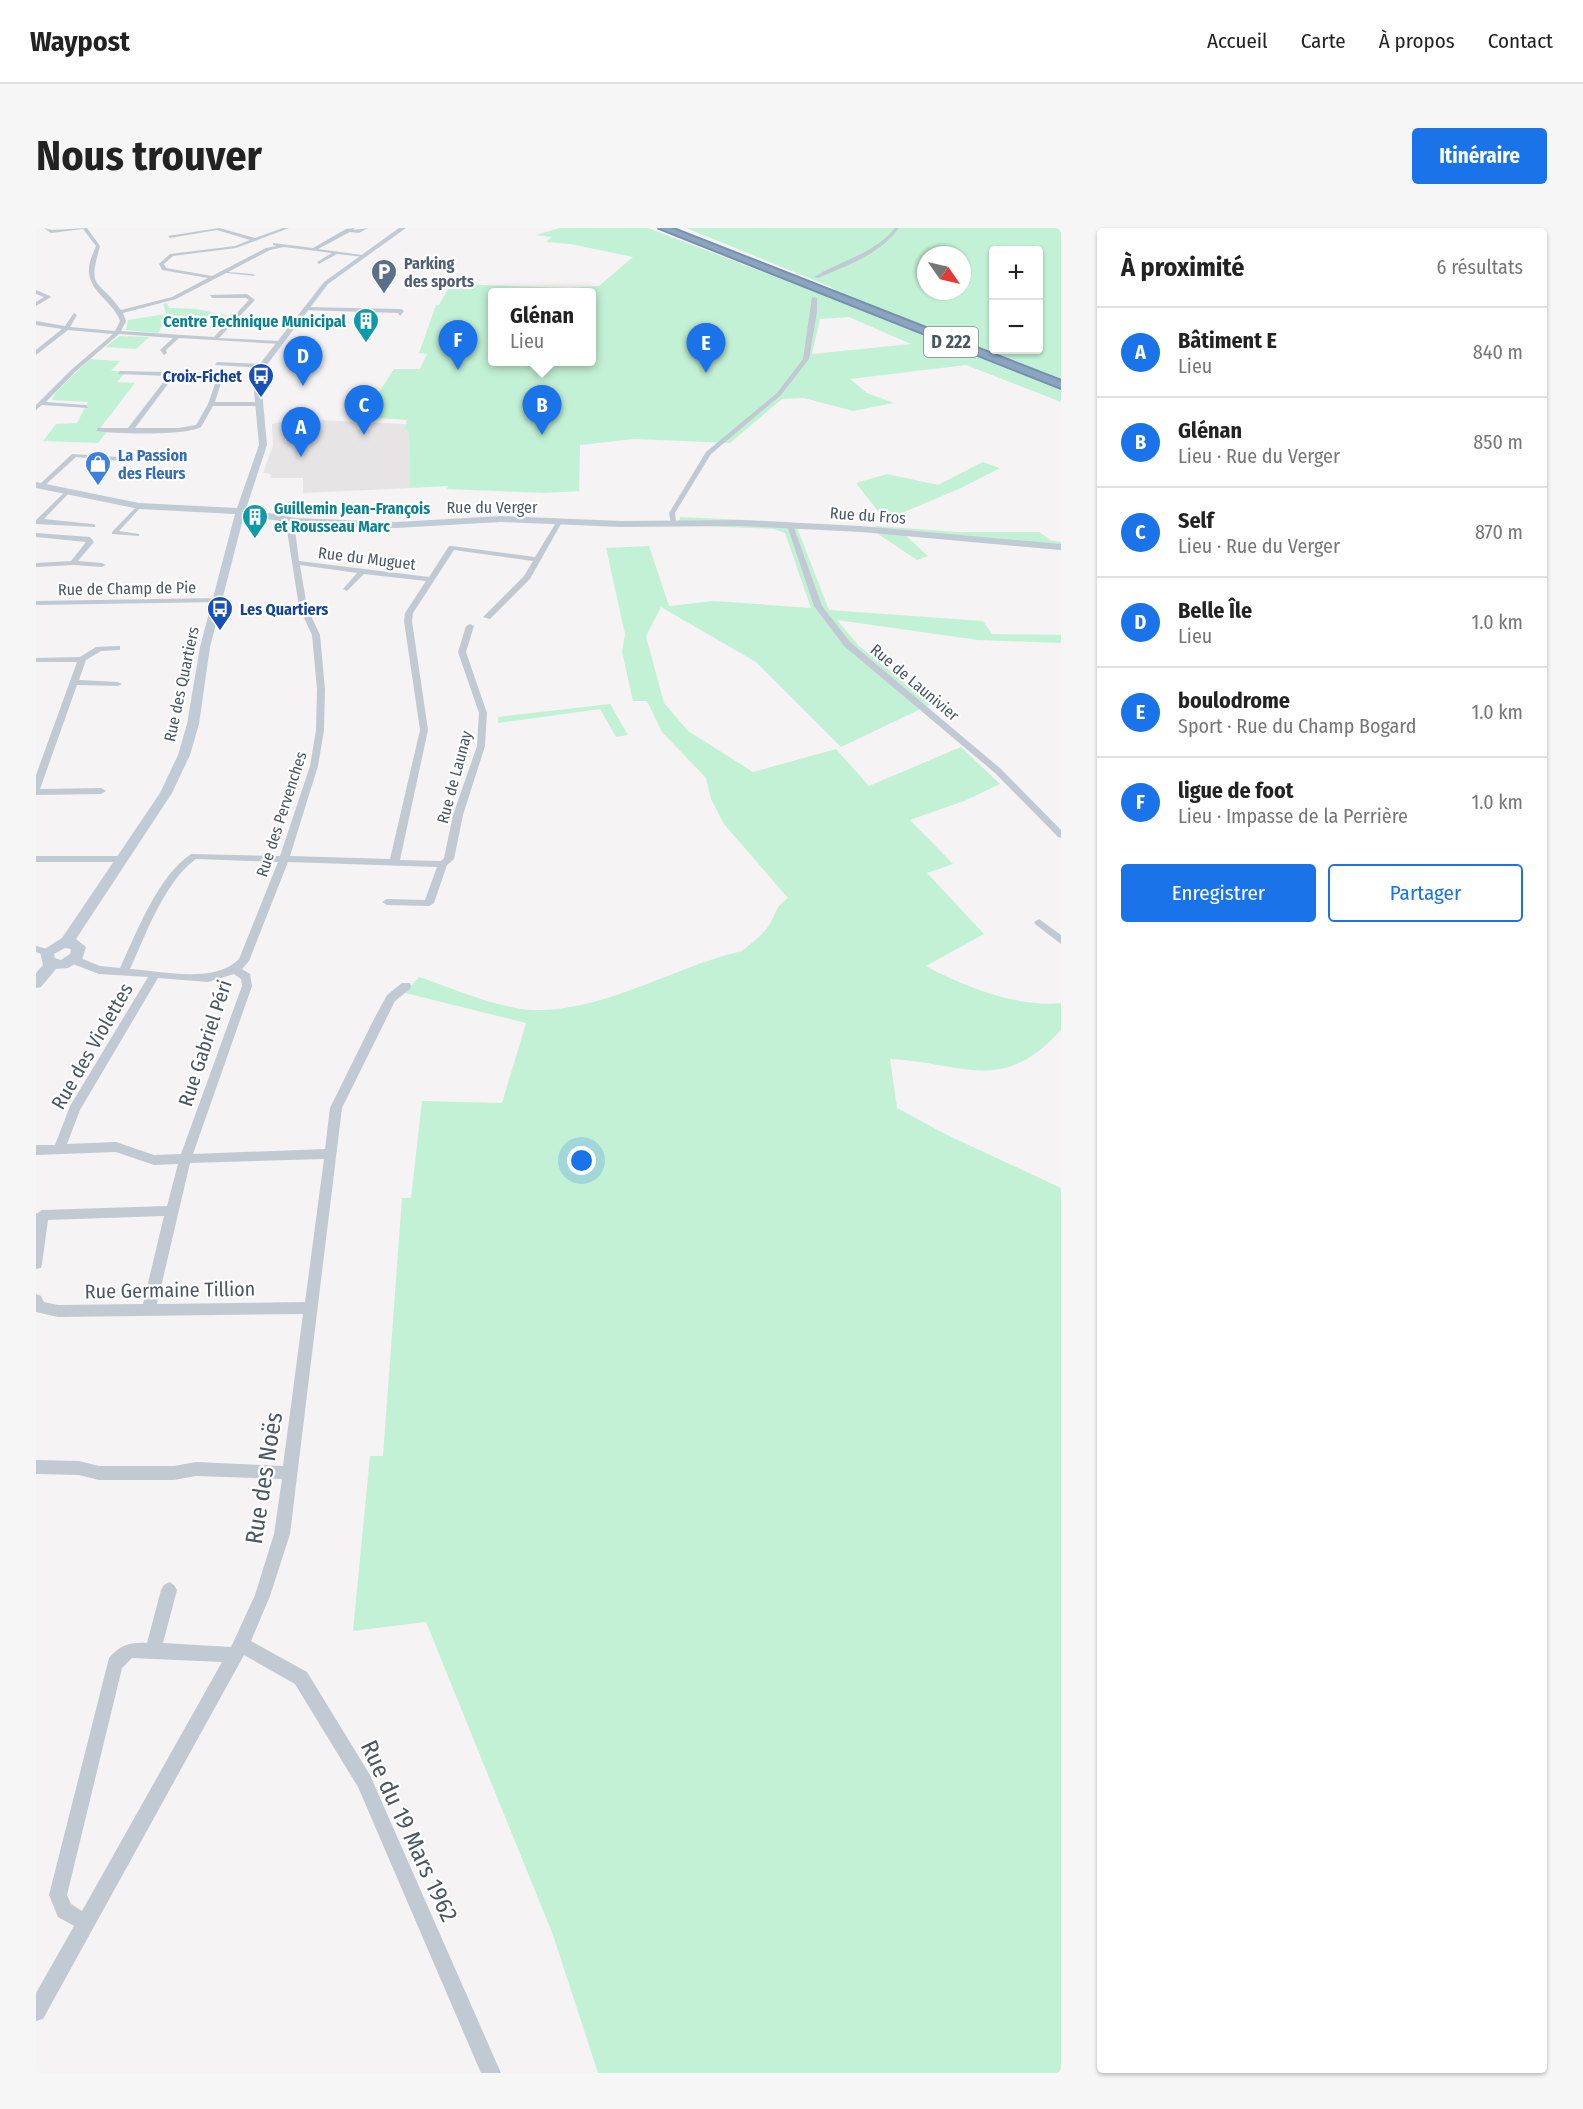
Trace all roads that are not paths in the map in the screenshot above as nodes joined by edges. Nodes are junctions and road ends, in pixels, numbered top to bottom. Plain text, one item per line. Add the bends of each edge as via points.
1 (84, 228) edge
2 (215, 228) edge
3 (287, 228) edge
4 (366, 228) edge
5 (403, 228) edge
6 (657, 228) edge
7 (663, 228) edge
8 (676, 228) edge
9 (680, 228) edge
10 (897, 228) edge
11 (351, 229) edge
12 (47, 231) edge
13 (696, 236) junction
14 (170, 237) dead end
15 (258, 241) junction
16 (282, 246) junction
17 (711, 247) junction
18 (314, 249) junction
19 (337, 252) junction
20 (363, 256) junction
21 (319, 263) dead end
22 (243, 264) junction
23 (254, 265) dead end
24 (180, 272) junction
25 (226, 273) junction
26 (253, 275) dead end
27 (171, 276) dead end
28 (816, 277) dead end
29 (214, 278) junction
30 (36, 292) edge
31 (212, 297) dead end
32 (814, 298) dead end
33 (842, 299) junction
34 (36, 304) edge
35 (305, 309) junction
36 (120, 312) junction
37 (400, 314) dead end
38 (74, 315) dead end
39 (36, 323) edge
40 (66, 329) junction
41 (117, 333) junction
42 (178, 336) junction
43 (215, 339) junction
44 (279, 343) junction
45 (36, 353) edge
46 (164, 353) dead end
47 (217, 364) dead end
48 (262, 366) junction
49 (120, 373) dead end
50 (172, 375) junction
51 (1061, 385) edge
52 (39, 403) edge
53 (211, 404) junction
54 (260, 404) junction
55 (86, 407) dead end
56 (131, 429) junction
57 (189, 429) junction
58 (98, 430) dead end
59 (194, 435) dead end
60 (134, 460) dead end
61 (39, 485) edge
62 (68, 491) junction
63 (139, 506) junction
64 (240, 511) junction
65 (297, 521) junction
66 (38, 522) edge
67 (558, 522) junction
68 (673, 522) junction
69 (790, 525) junction
70 (93, 526) dead end
71 (36, 535) edge
72 (137, 535) dead end
73 (1061, 547) edge
74 (537, 559) junction
75 (72, 563) junction
76 (298, 563) junction
77 (36, 565) edge
78 (102, 565) dead end
79 (362, 571) junction
80 (432, 580) junction
81 (347, 590) dead end
82 (218, 600) junction
83 (36, 603) edge
84 (487, 617) dead end
85 (470, 626) dead end
86 (117, 648) dead end
87 (82, 659) junction
88 (36, 660) edge
89 (74, 682) junction
90 (118, 684) dead end
91 (36, 790) edge
92 (101, 791) dead end
93 (1061, 835) edge
94 (36, 859) edge
95 (284, 859) junction
96 (122, 860) junction
97 (394, 863) junction
98 (443, 864) junction
99 (387, 902) dead end
100 (1040, 922) dead end
101 (1061, 941) edge
102 (67, 942) junction
103 (45, 955) edge
104 (74, 960) junction
105 (235, 970) junction
106 (123, 972) junction
107 (155, 974) junction
108 (36, 983) edge
109 (406, 986) dead end
110 (60, 1148) junction
111 (36, 1149) edge
112 (329, 1155) junction
113 (185, 1159) junction
114 (172, 1211) junction
115 (36, 1264) edge
116 (36, 1300) edge
117 (309, 1308) junction
118 (149, 1309) junction
119 (36, 1467) edge
120 (291, 1473) junction
121 (169, 1590) dead end
122 (238, 1650) junction
123 (153, 1651) junction
124 (87, 1922) junction
125 (36, 2012) edge
126 (491, 2073) edge

1 - 12 street
1 - 36 street via 98,246 90,271 94,283
2 - 14 street
2 - 15 street
3 - 15 street
4 - 11 street via 359,232
5 - 20 main road
6 - 17 highway
7 - 17 highway, D 222
8 - 13 highway, D 222
9 - 13 highway
10 - 28 street via 879,248
11 - 18 street
13 - 33 highway, D 222
15 - 16 street
15 - 24 street via 172,255 161,264 164,269
16 - 18 street
16 - 22 street via 268,249
17 - 33 highway, D 222
18 - 19 street
19 - 20 street
19 - 21 street
20 - 35 main road via 326,283
22 - 23 street
22 - 25 street
24 - 27 street
24 - 29 street
25 - 26 street
25 - 29 street
29 - 36 street via 174,298
30 - 34 street via 48,297
31 - 43 street via 247,296 252,300
32 - 68 street via 806,359 779,394 708,453 672,513
33 - 51 highway, D 222
35 - 37 street via 401,311
35 - 44 main road
36 - 41 street via 123,321
38 - 40 street
39 - 40 street
40 - 41 street
40 - 45 street
41 - 42 street
41 - 52 street
42 - 43 street
42 - 46 street
43 - 44 street
44 - 48 main road
47 - 48 street
48 - 54 main road, Rue des Quartiers via 257,380
49 - 50 street
50 - 53 street via 215,377 219,380
50 - 56 street
52 - 55 street
53 - 54 street
53 - 57 street via 198,427
54 - 64 main road, Rue des Quartiers via 263,445
56 - 57 street
56 - 58 street
57 - 59 street
60 - 61 street via 74,455
61 - 62 main road, Rue du Verger
62 - 63 main road, Rue du Verger
62 - 66 street
63 - 64 main road, Rue du Verger
63 - 72 street via 114,533
64 - 65 main road, Rue du Verger
64 - 82 main road, Rue des Quartiers
65 - 67 main road, Rue du Verger via 396,525 501,519
65 - 76 street, Rue des Pervenches via 291,530
66 - 70 street
67 - 68 main road, Rue du Verger
67 - 74 street
68 - 69 main road, Rue du Fros
69 - 73 main road, Rue du Fros
69 - 93 street, Rue de Launivier via 818,606 847,644 998,771
71 - 75 street via 89,540
74 - 80 street via 452,548
74 - 84 street via 527,577
75 - 77 street
75 - 78 street
76 - 79 street, Rue du Muguet
76 - 95 street, Rue des Pervenches via 303,607 316,635 320,730 314,766
79 - 80 street, Rue du Muguet
79 - 81 street
80 - 97 street via 408,621 424,730
82 - 83 street, Rue de Champ de Pie
82 - 96 main road, Rue des Quartiers via 184,755 166,793
85 - 98 street, Rue de Launay via 462,652 483,713 481,746 458,815 449,859
86 - 87 street via 99,649
87 - 88 street
87 - 89 street
89 - 90 street
89 - 91 street
91 - 92 street
94 - 96 street
95 - 97 street
95 - 105 street, Rue des Pervenches via 244,961
95 - 106 street via 186,859 148,920
96 - 102 main road, Rue des Quartiers
97 - 98 street
98 - 99 street, Rue de Launay via 429,903
100 - 101 street
102 - 103 main road, Rue des Quartiers
102 - 104 main road via 80,950
103 - 104 main road via 63,965
103 - 108 main road
104 - 106 street, Rue des Violettes via 99,970
105 - 107 street, Rue Gabriel Péri via 208,978
105 - 113 street, Rue Gabriel Péri via 246,977 248,986
106 - 107 street, Rue des Violettes
107 - 110 street, Rue des Violettes via 74,1109
109 - 112 street, Rue des Noës via 391,998 378,1018 336,1108
110 - 111 street
110 - 113 street via 116,1147 154,1160
112 - 113 street
112 - 117 street, Rue des Noës
113 - 114 street, Rue Gabriel Péri
114 - 115 street via 42,1215
114 - 118 street, Rue Gabriel Péri
116 - 118 street, Rue Germaine Tillion via 39,1307 58,1311
117 - 118 street, Rue Germaine Tillion
117 - 120 street, Rue des Noës
119 - 120 street via 79,1468 99,1473 174,1473 196,1469
120 - 122 street, Rue des Noës via 282,1534 262,1596
121 - 123 street
122 - 123 street
122 - 124 street, Rue des Noës
122 - 126 street, Rue du 19 Mars 1962 via 301,1678 364,1781
123 - 124 street via 132,1650 115,1664 58,1895 60,1908
124 - 125 street, Rue des Noës

